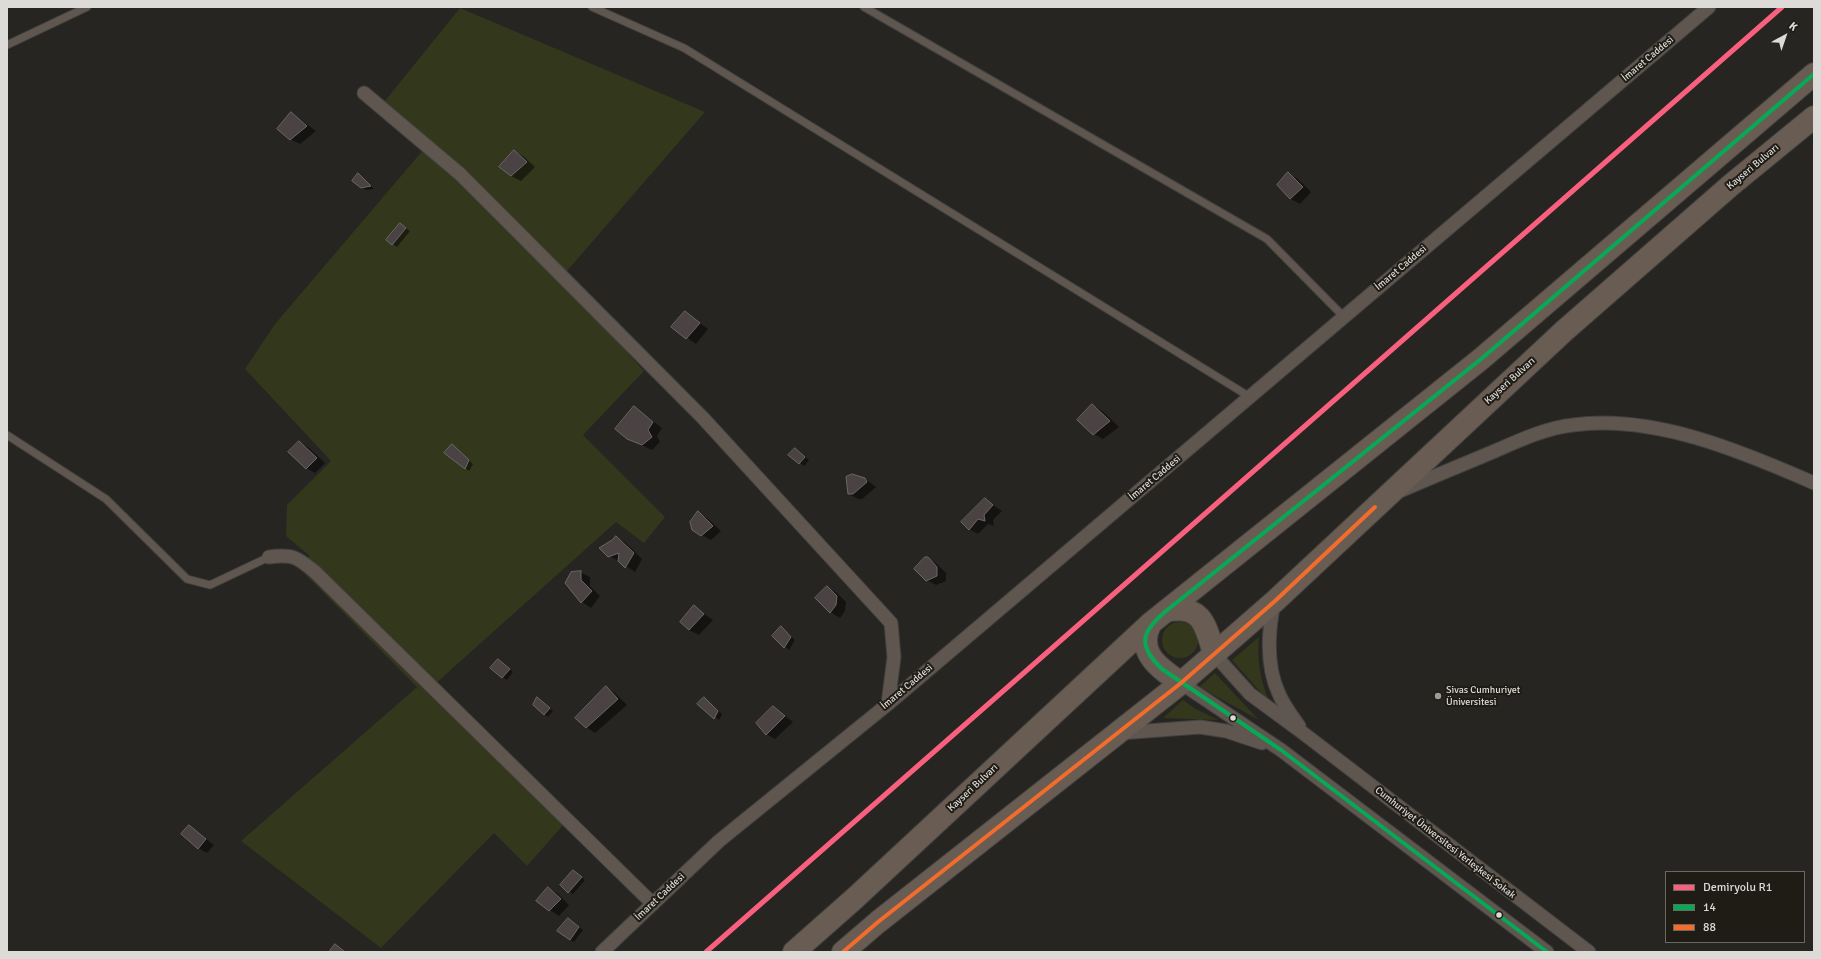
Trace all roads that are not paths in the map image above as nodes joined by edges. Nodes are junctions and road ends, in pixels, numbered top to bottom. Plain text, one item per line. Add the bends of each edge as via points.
1 (87, 7) edge
2 (592, 7) edge
3 (864, 7) edge
4 (1709, 7) edge
5 (7, 45) edge
6 (1814, 74) edge
7 (364, 94) dead end
8 (1814, 116) edge
9 (1344, 318) junction
10 (1250, 397) junction
11 (7, 435) edge
12 (1814, 483) edge
13 (1386, 497) junction
14 (269, 556) joint
15 (1275, 600) junction
16 (1158, 617) junction
17 (1214, 654) junction
18 (1181, 682) junction
19 (888, 704) junction
20 (1118, 733) junction
21 (1303, 733) junction
22 (1281, 750) junction
23 (653, 904) junction
24 (602, 952) edge
25 (794, 952) edge
26 (843, 952) edge
27 (1547, 952) edge
28 (1589, 952) edge

1 - 5 lane
2 - 10 lane via 684,48
3 - 9 lane via 1267,239
4 - 9 street, İmaret Caddesi
6 - 16 highway, Kayseri Bulvarı via 1481,359
7 - 19 street via 460,174 549,263 703,418 891,623 894,657
8 - 13 highway, Kayseri Bulvarı via 1564,331
9 - 10 street, İmaret Caddesi
10 - 19 street, İmaret Caddesi
11 - 14 lane via 106,499 187,579 210,586
12 - 13 street via 1778,467 1703,441 1653,427 1615,423 1572,425 1536,434
13 - 15 highway, Kayseri Bulvarı
14 - 23 street via 286,555 300,560 315,572
15 - 17 highway, Kayseri Bulvarı
15 - 21 street, Cumhuriyet Üniversitesi Yerleşkesi Sokak via 1269,630 1274,677 1278,693
16 - 17 highway via 1182,609 1195,614 1209,632
16 - 18 highway via 1145,639 1148,652 1162,669
16 - 25 highway, Kayseri Bulvarı via 854,900
17 - 18 highway
17 - 21 street, Cumhuriyet Üniversitesi Yerleşkesi Sokak via 1250,694
18 - 20 highway
18 - 22 street
19 - 23 street, İmaret Caddesi via 719,841
20 - 22 street via 1214,728
20 - 26 highway
21 - 28 street, Cumhuriyet Üniversitesi Yerleşkesi Sokak
22 - 27 street
23 - 24 street, İmaret Caddesi

